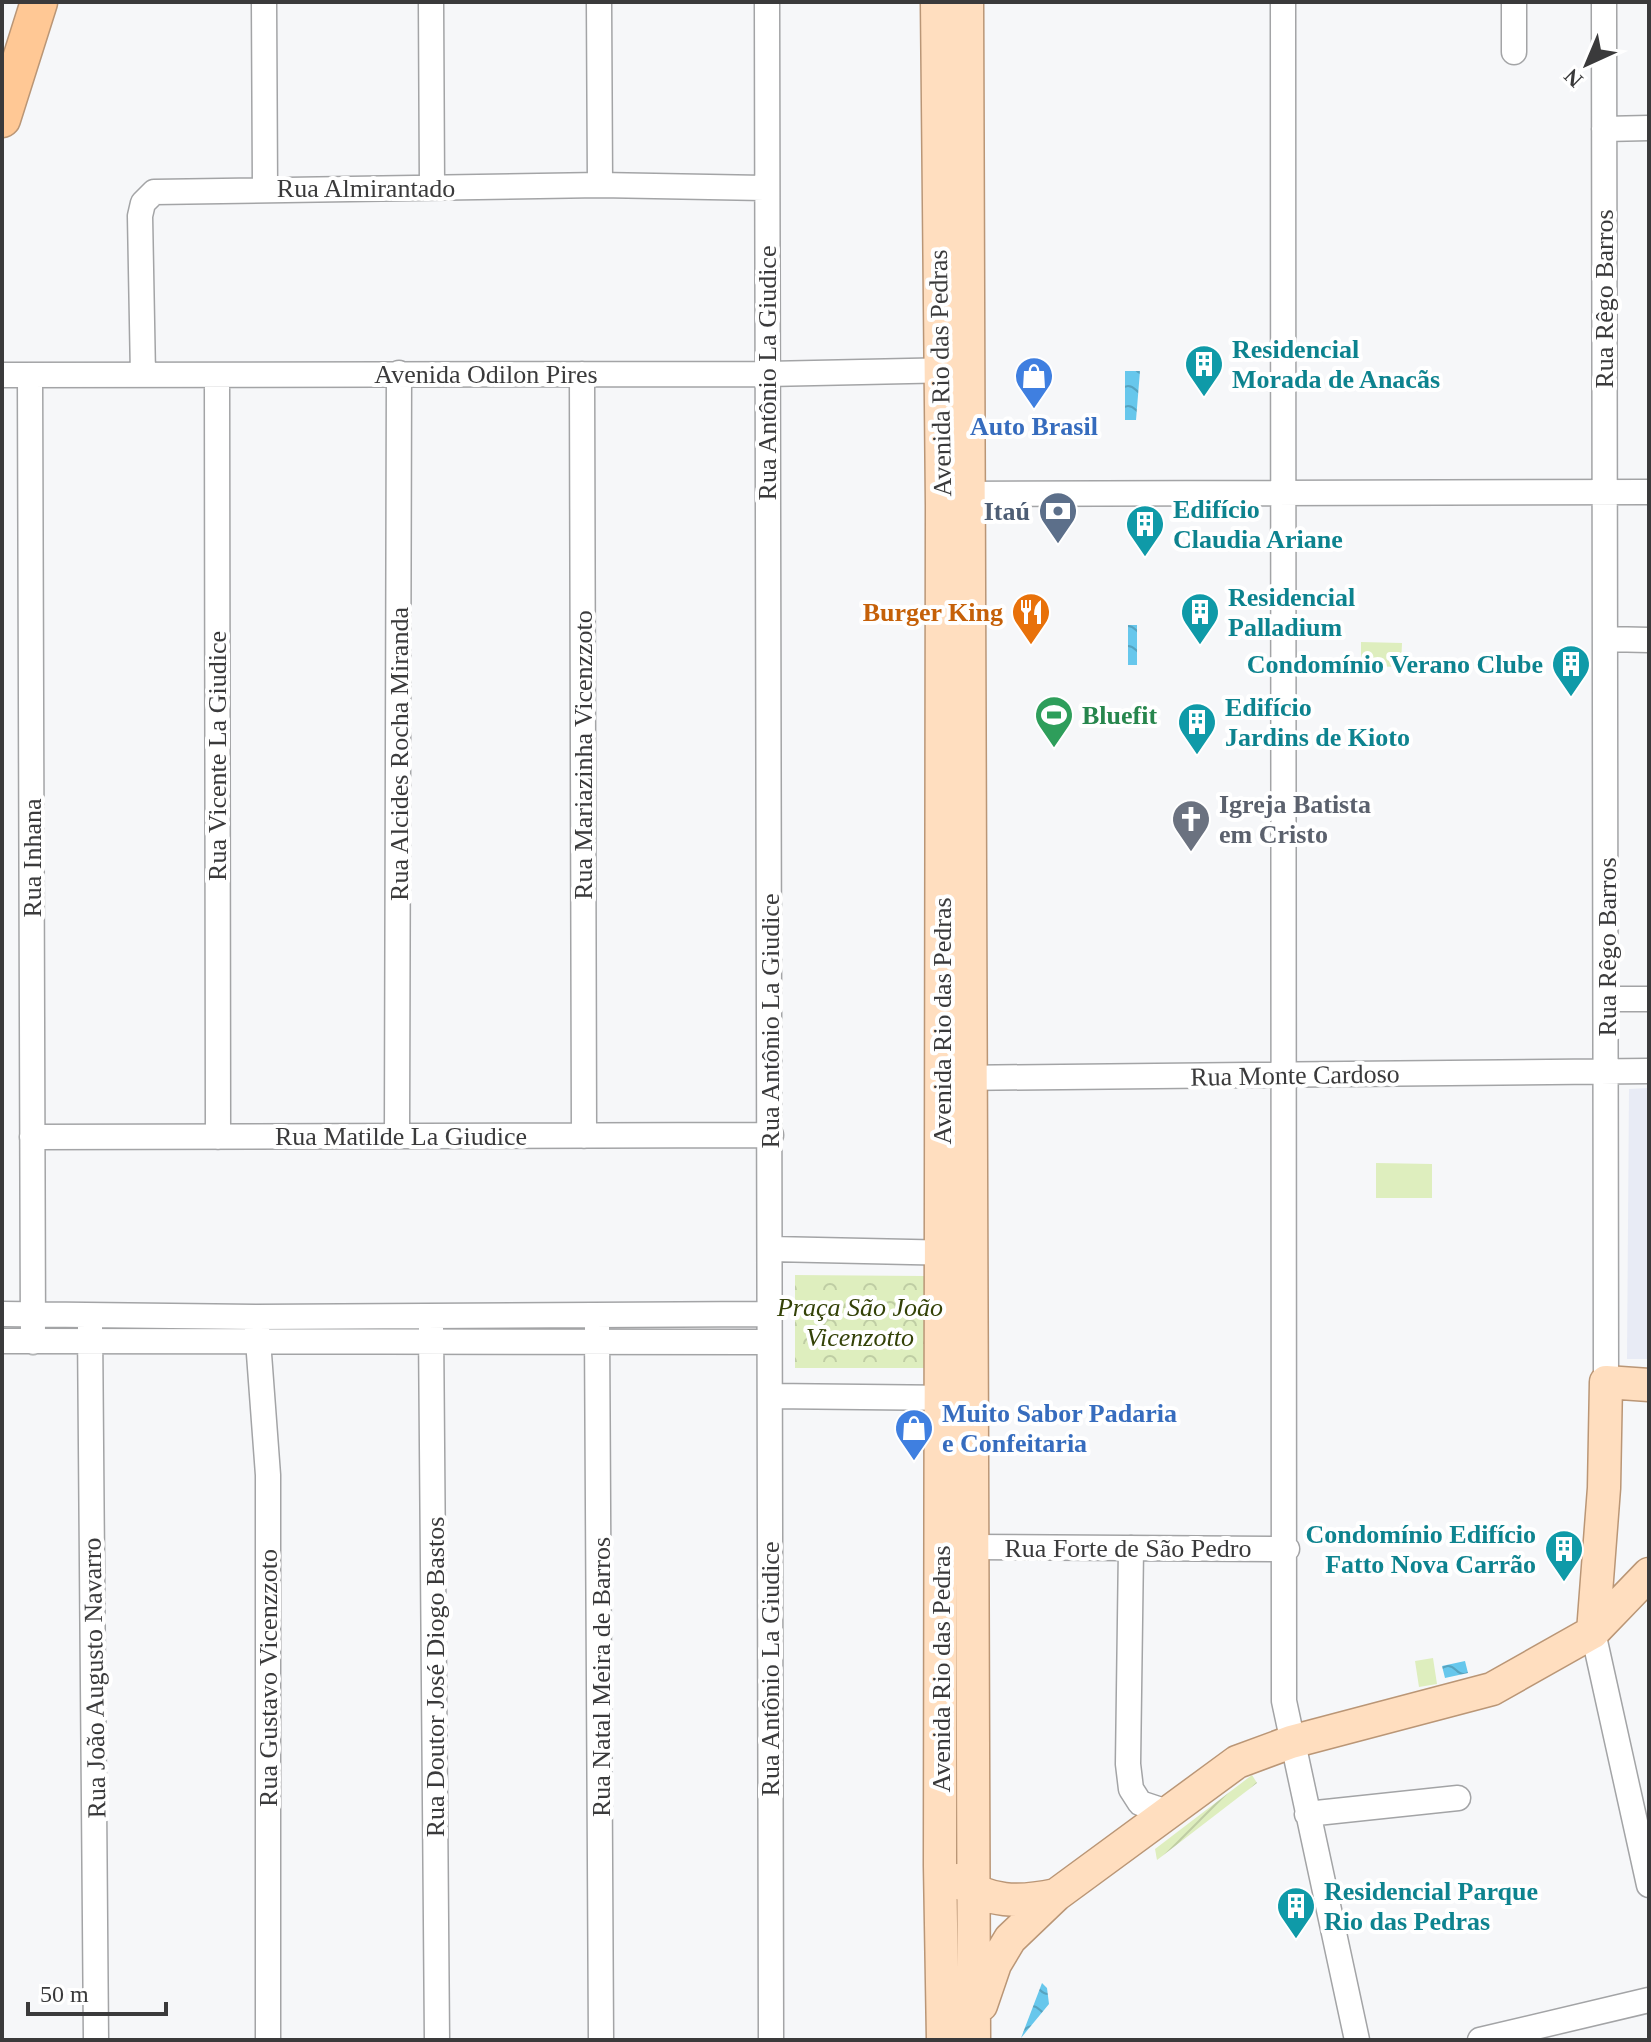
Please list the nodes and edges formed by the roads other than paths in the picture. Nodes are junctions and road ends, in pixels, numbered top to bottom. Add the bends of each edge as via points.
1 (15, 2) edge
2 (39, 2) edge
3 (264, 2) edge
4 (431, 2) edge
5 (599, 2) edge
6 (767, 2) edge
7 (937, 2) edge
8 (967, 2) edge
9 (1283, 2) edge
10 (1514, 2) edge
11 (1604, 2) edge
12 (2, 40) edge
13 (1514, 52) dead end
14 (2, 119) edge
15 (1649, 128) edge
16 (1604, 129) junction
17 (600, 185) junction
18 (432, 187) junction
19 (766, 188) junction
20 (265, 189) junction
21 (955, 370) junction
22 (399, 373) junction
23 (582, 374) junction
24 (767, 374) junction
25 (2, 375) edge
26 (30, 375) junction
27 (143, 375) junction
28 (217, 375) junction
29 (1649, 492) edge
30 (1282, 493) junction
31 (1603, 493) junction
32 (954, 494) junction
33 (1605, 639) junction
34 (1649, 640) edge
35 (1606, 999) junction
36 (1649, 999) edge
37 (1649, 1071) edge
38 (1606, 1072) junction
39 (1285, 1075) junction
40 (955, 1078) junction
41 (397, 1134) junction
42 (771, 1135) junction
43 (584, 1136) junction
44 (32, 1137) junction
45 (218, 1137) junction
46 (771, 1249) junction
47 (956, 1252) junction
48 (2, 1314) edge
49 (33, 1314) junction
50 (430, 1314) junction
51 (597, 1314) junction
52 (770, 1314) junction
53 (90, 1328) junction
54 (257, 1329) junction
55 (598, 1340) junction
56 (2, 1341) edge
57 (432, 1341) junction
58 (33, 1342) junction
59 (769, 1342) junction
60 (1606, 1382) junction
61 (1649, 1385) edge
62 (770, 1396) junction
63 (956, 1398) junction
64 (970, 1547) junction
65 (1131, 1548) junction
66 (1287, 1549) junction
67 (1649, 1574) edge
68 (1593, 1632) junction
69 (1291, 1742) junction
70 (1458, 1798) dead end
71 (1170, 1813) junction
72 (1307, 1814) junction
73 (940, 1866) junction
74 (1649, 1885) edge
75 (972, 1890) junction
76 (1056, 1895) junction
77 (1649, 2000) edge
78 (974, 2034) edge
79 (96, 2040) edge
80 (268, 2040) edge
81 (437, 2040) edge
82 (601, 2040) edge
83 (771, 2040) edge
84 (943, 2040) edge
85 (1357, 2040) edge
86 (1480, 2040) edge

1 - 12 highway
2 - 14 highway
3 - 20 street
4 - 18 street
5 - 17 street
6 - 19 street, Rua Antônio La Giudice
7 - 21 main road, Avenida Rio das Pedras
8 - 21 main road, Avenida Rio das Pedras
9 - 30 street
10 - 13 street
11 - 16 street, Rua Rêgo Barros
15 - 16 street
16 - 31 street, Rua Rêgo Barros
17 - 18 street, Rua Almirantado
17 - 19 street, Rua Almirantado
18 - 20 street, Rua Almirantado
19 - 24 street, Rua Antônio La Giudice
20 - 27 street, Rua Almirantado via 167,190 154,192 143,203
21 - 24 street, Avenida Odilon Pires
21 - 32 main road, Avenida Rio das Pedras
22 - 23 street, Avenida Odilon Pires
22 - 28 street, Avenida Odilon Pires
22 - 41 street, Rua Alcides Rocha Miranda
23 - 24 street, Avenida Odilon Pires
23 - 43 street, Rua Mariazinha Vicenzzoto
24 - 42 street, Rua Antônio La Giudice
25 - 26 street, Avenida Odilon Pires
26 - 27 street, Avenida Odilon Pires
26 - 44 street, Rua Inhana
27 - 28 street, Avenida Odilon Pires
28 - 45 street, Rua Vicente La Giudice
29 - 31 street
30 - 31 street
30 - 32 street
30 - 39 street
31 - 33 street, Rua Rêgo Barros
32 - 40 main road, Avenida Rio das Pedras
33 - 34 street
33 - 35 street, Rua Rêgo Barros
35 - 36 street
35 - 38 street, Rua Rêgo Barros
37 - 38 street, Rua Monte Cardoso
38 - 39 street, Rua Monte Cardoso
38 - 60 street, Rua Rêgo Barros
39 - 40 street, Rua Monte Cardoso
39 - 66 street
40 - 47 main road, Avenida Rio das Pedras
41 - 43 street, Rua Matilde La Giudice
41 - 45 street, Rua Matilde La Giudice
42 - 43 street, Rua Matilde La Giudice
42 - 46 street, Rua Antônio La Giudice
44 - 45 street, Rua Matilde La Giudice
44 - 49 street, Rua Inhana
46 - 47 street
46 - 52 street, Rua Antônio La Giudice
47 - 63 main road, Avenida Rio das Pedras
48 - 49 street
49 - 53 street
49 - 58 street, Rua Inhana
50 - 51 street
50 - 54 street
50 - 57 street, Rua Doutor José Diogo Bastos
51 - 52 street
51 - 55 street, Rua Natal Meira de Barros
52 - 59 street, Rua Antônio La Giudice
53 - 54 street
53 - 58 street
53 - 79 street, Rua João Augusto Navarro
54 - 57 street
54 - 80 street, Rua Gustavo Vicenzzoto via 268,1475
55 - 57 street
55 - 59 street
55 - 82 street, Rua Natal Meira de Barros
56 - 58 street
57 - 81 street, Rua Doutor José Diogo Bastos
59 - 62 street, Rua Antônio La Giudice
60 - 61 main road
60 - 68 main road, Rua Rêgo Barros
62 - 63 street
62 - 83 street, Rua Antônio La Giudice
63 - 64 main road, Avenida Rio das Pedras
63 - 73 main road, Avenida Rio das Pedras
64 - 65 street, Rua Forte de São Pedro
64 - 75 main road, Avenida Rio das Pedras
65 - 66 street, Rua Forte de São Pedro
65 - 71 street via 1131,1789 1140,1803
66 - 69 street via 1284,1701
67 - 68 main road
68 - 69 main road via 1492,1689
68 - 74 street, Rua Rêgo Barros
69 - 71 main road via 1237,1762
69 - 72 street
70 - 72 street
71 - 76 main road
72 - 85 street
73 - 75 main road
73 - 84 main road, Avenida Rio das Pedras
75 - 76 main road via 1007,1902
75 - 78 main road, Avenida Rio das Pedras
76 - 78 main road via 1010,1939 995,1964
77 - 86 street

